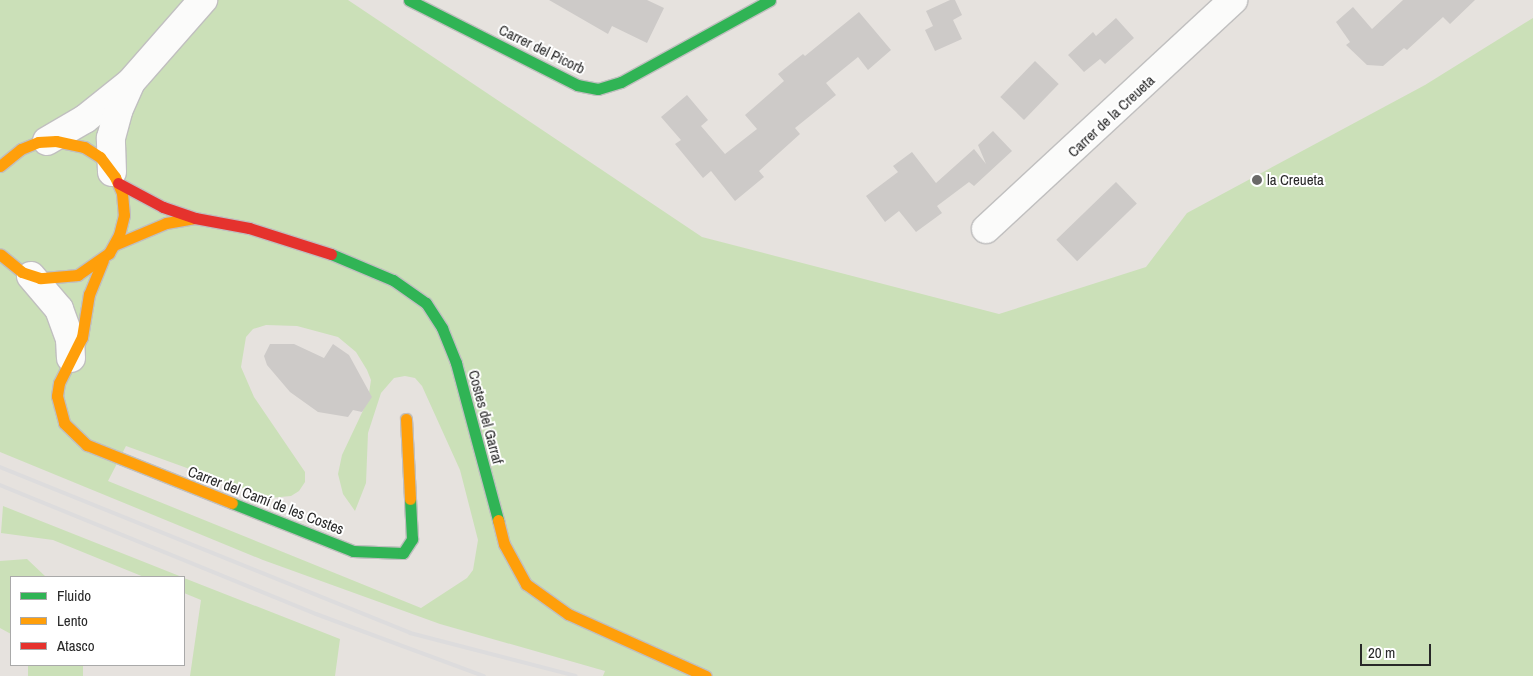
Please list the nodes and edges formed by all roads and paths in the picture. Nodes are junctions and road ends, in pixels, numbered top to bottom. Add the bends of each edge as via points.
1 (203, 0) edge
2 (409, 0) edge
3 (770, 0) edge
4 (1233, 0) edge
5 (130, 83) junction
6 (47, 141) junction
7 (21, 149) junction
8 (0, 157) edge
9 (0, 166) edge
10 (115, 177) junction
11 (195, 218) junction
12 (986, 229) dead end
13 (114, 245) junction
14 (0, 254) edge
15 (103, 260) junction
16 (31, 276) junction
17 (71, 358) junction
18 (406, 419) dead end
19 (706, 676) edge

1 - 5 street
2 - 3 main road, Carrer del Picorb via 577,85 598,88 621,82
4 - 12 street, Carrer de la Creueta
5 - 6 street via 85,119
5 - 10 street via 111,138
6 - 7 main road
6 - 10 main road, Costes del Garraf via 84,147 100,158
7 - 8 main road
7 - 9 main road
10 - 11 main road, Costes del Garraf via 163,207
10 - 13 main road via 124,214
11 - 13 main road, Costes del Garraf via 166,223
11 - 19 main road, Costes del Garraf via 249,228 348,259 393,280 426,303 442,328 456,363 504,544 526,584 568,614
13 - 15 main road
14 - 16 main road
15 - 16 main road via 69,278 50,280
15 - 17 main road via 89,294 82,336
16 - 17 street via 59,309 70,339
17 - 18 main road, Carrer del Camí de les Costes via 59,383 59,409 64,423 87,445 353,551 403,553 412,539

